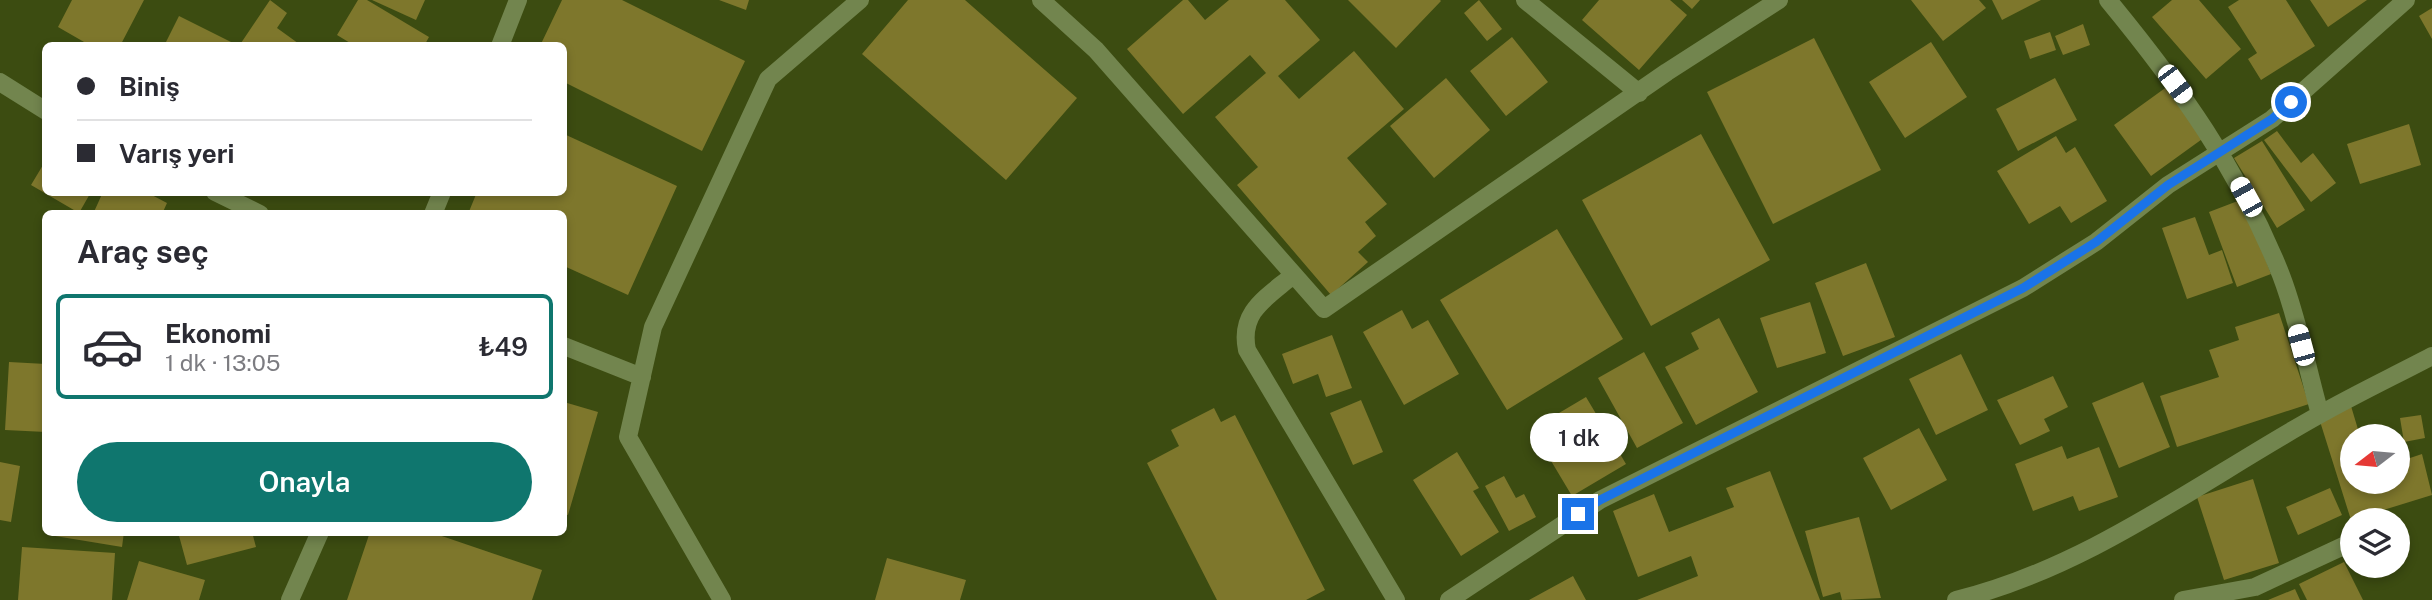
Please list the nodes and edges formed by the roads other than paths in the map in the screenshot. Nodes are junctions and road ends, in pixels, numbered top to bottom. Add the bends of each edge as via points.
1 (518, 0) edge
2 (860, 0) edge
3 (1041, 0) edge
4 (1525, 0) edge
5 (1779, 0) edge
6 (2108, 0) edge
7 (2406, 0) edge
8 (502, 42) edge
9 (0, 82) edge
10 (1639, 93) junction
11 (42, 108) edge
12 (2221, 152) junction
13 (223, 196) edge
14 (252, 210) edge
15 (1292, 276) junction
16 (567, 347) edge
17 (2432, 356) edge
18 (642, 377) junction
19 (2320, 414) junction
20 (318, 536) edge
21 (2340, 548) edge
22 (1990, 596) edge
23 (290, 600) edge
24 (722, 600) edge
25 (1396, 600) edge
26 (1449, 600) edge
27 (1956, 600) edge
28 (2183, 600) edge

1 - 8 street
2 - 18 street via 768,79 653,327
3 - 15 street via 1096,50
4 - 10 street
5 - 10 street
6 - 12 street via 2159,62
7 - 12 street via 2272,119
9 - 11 street
10 - 15 street via 1324,309
12 - 19 street via 2281,277
12 - 26 street via 2023,288 1600,500
13 - 14 street
15 - 25 street via 1252,309 1244,336 1247,350
16 - 18 street
17 - 19 street
18 - 24 street via 628,437
19 - 22 street via 2114,538
20 - 23 street
21 - 28 street via 2255,587
22 - 27 street

